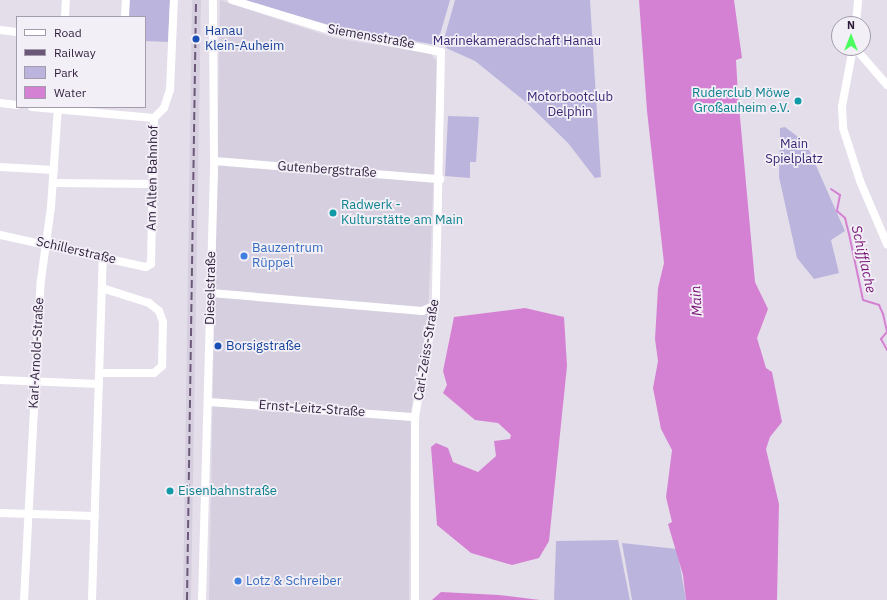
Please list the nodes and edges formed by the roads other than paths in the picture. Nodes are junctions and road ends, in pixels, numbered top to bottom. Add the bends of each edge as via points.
1 (66, 0) edge
2 (126, 0) edge
3 (174, 0) edge
4 (213, 0) edge
5 (232, 0) edge
6 (858, 0) edge
7 (65, 16) edge
8 (124, 16) edge
9 (857, 16) edge
10 (0, 30) edge
11 (16, 32) edge
12 (442, 52) joint
13 (852, 56) edge
14 (861, 56) edge
15 (887, 85) edge
16 (0, 103) edge
17 (16, 105) edge
18 (58, 108) edge
19 (154, 118) junction
20 (214, 161) junction
21 (0, 167) edge
22 (54, 170) junction
23 (440, 179) junction
24 (53, 183) junction
25 (153, 184) junction
26 (0, 235) edge
27 (46, 244) junction
28 (887, 244) edge
29 (104, 257) junction
30 (151, 264) joint
31 (102, 288) junction
32 (211, 293) junction
33 (434, 306) junction
34 (100, 373) junction
35 (0, 380) edge
36 (35, 382) junction
37 (99, 384) junction
38 (209, 402) junction
39 (416, 417) junction
40 (0, 512) edge
41 (28, 514) junction
42 (95, 516) junction
43 (24, 600) edge
44 (92, 600) edge
45 (202, 600) edge
46 (415, 600) edge

1 - 7 street
2 - 8 street
3 - 19 street, Am Alten Bahnhof via 170,90 164,108
4 - 20 street, Dieselstraße
5 - 12 street, Siemensstraße via 333,31
6 - 9 street
10 - 11 street
12 - 23 street, Carl-Zeiss-Straße
13 - 28 street via 842,106 843,128 860,181
14 - 15 street
16 - 17 street
18 - 19 street
18 - 22 street, Karl-Arnold-Straße
19 - 25 street, Am Alten Bahnhof
20 - 23 street, Gutenbergstraße
20 - 32 street, Dieselstraße
21 - 22 street
22 - 24 street, Karl-Arnold-Straße
23 - 33 street, Carl-Zeiss-Straße
24 - 25 street
24 - 27 street, Karl-Arnold-Straße
25 - 30 street, Am Alten Bahnhof
26 - 27 street, Schillerstraße
27 - 29 street, Schillerstraße
27 - 36 street, Karl-Arnold-Straße
29 - 30 street, Schillerstraße via 146,267
29 - 31 street
31 - 34 street
31 - 34 street via 149,303 159,311 163,322 162,366 154,373
32 - 33 street via 422,311
32 - 38 street, Dieselstraße
33 - 39 street, Carl-Zeiss-Straße
34 - 37 street
35 - 36 street
36 - 37 street
36 - 41 street, Karl-Arnold-Straße
37 - 42 street
38 - 39 street, Ernst-Leitz-Straße
38 - 45 street, Dieselstraße
39 - 46 street, Carl-Zeiss-Straße
40 - 41 street
41 - 42 street
41 - 43 street, Karl-Arnold-Straße
42 - 44 street

